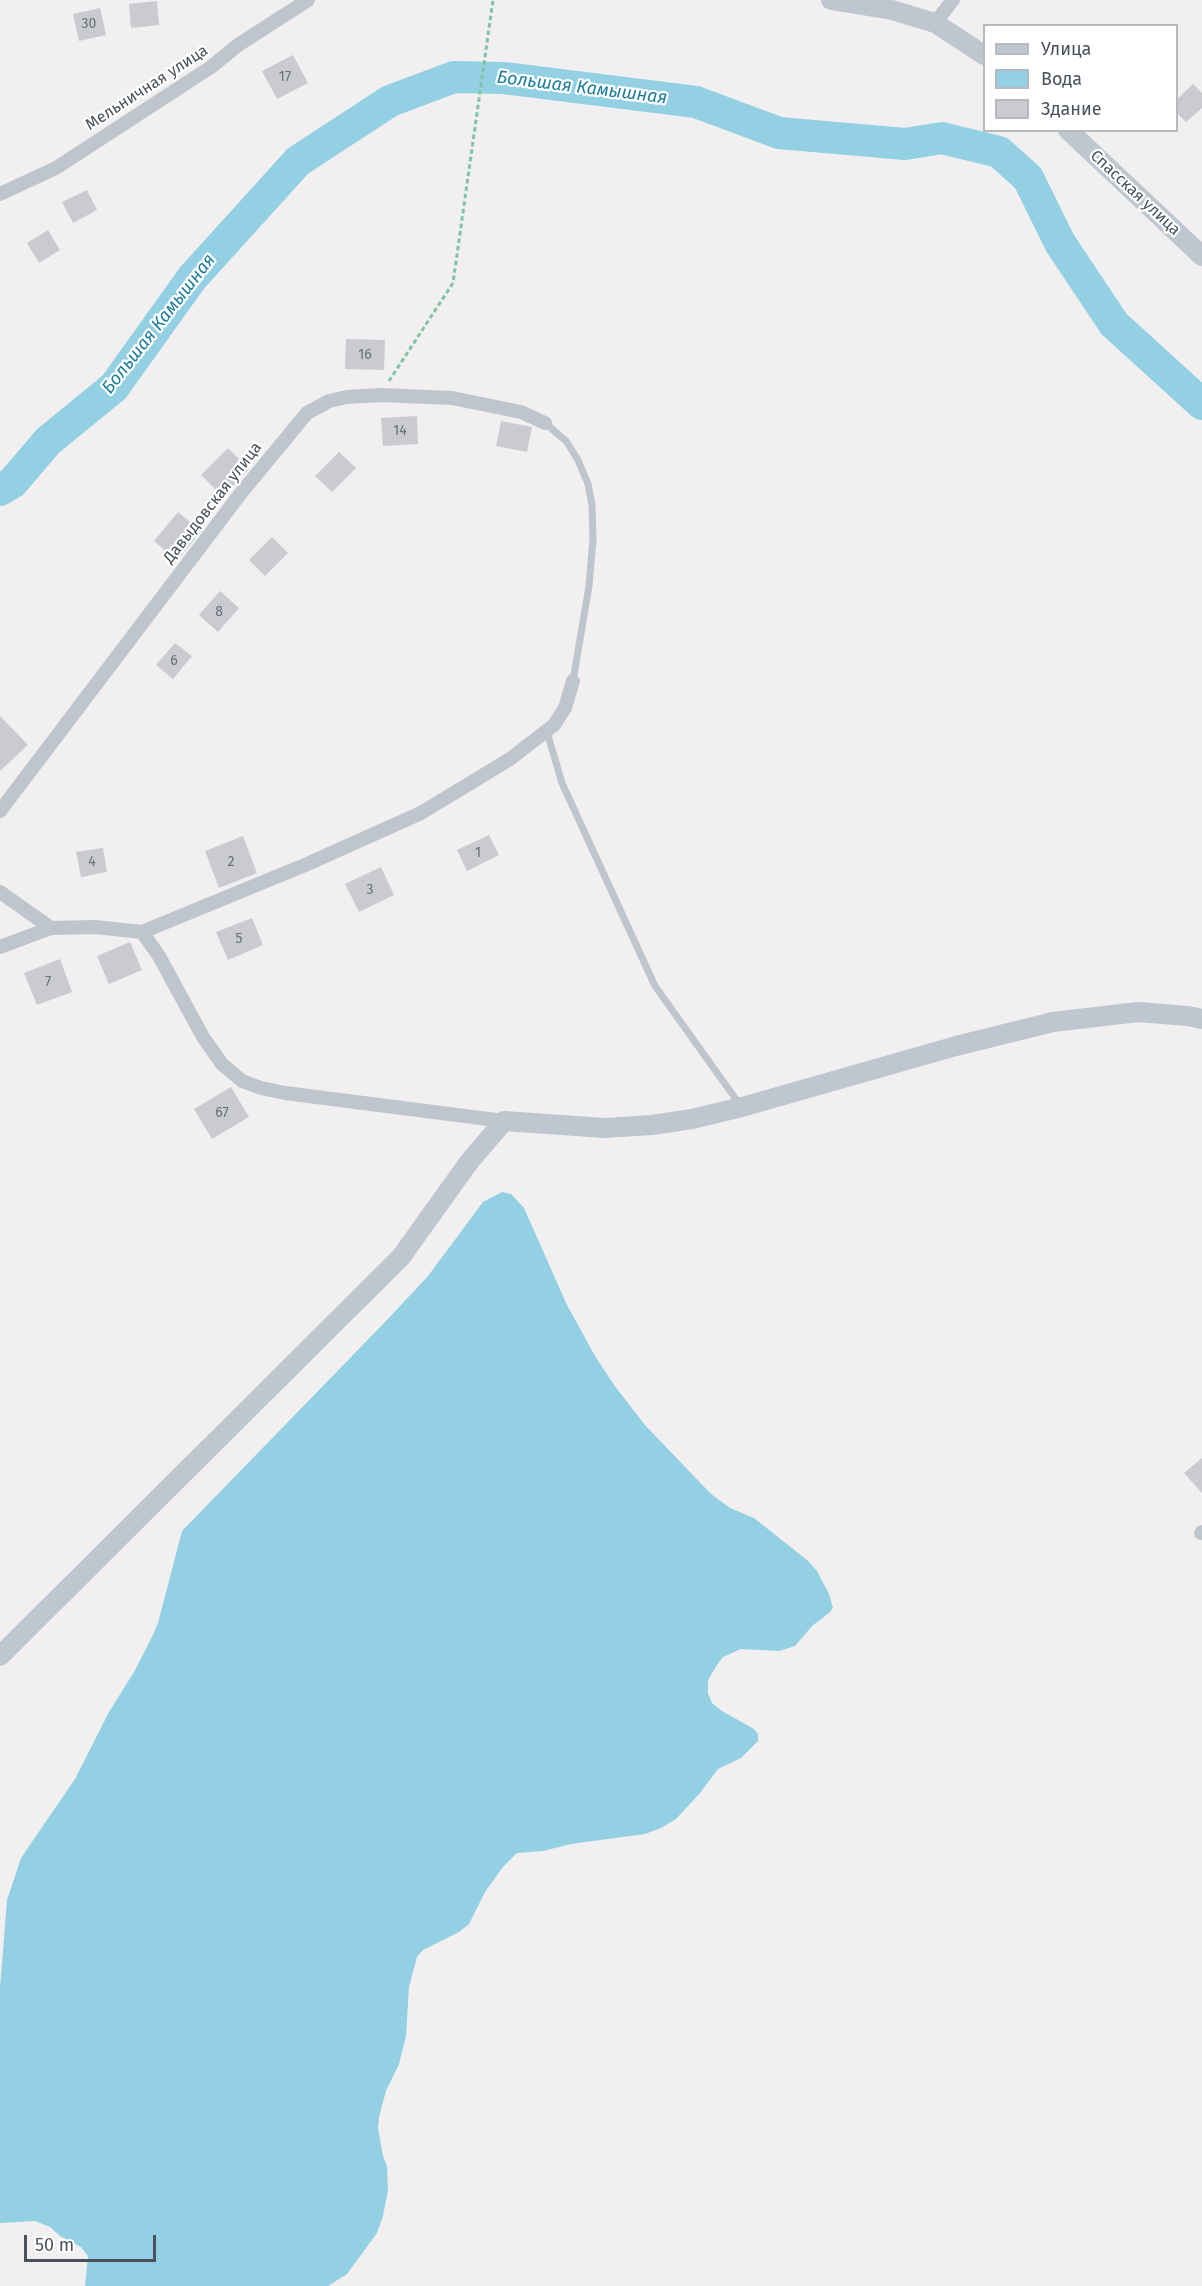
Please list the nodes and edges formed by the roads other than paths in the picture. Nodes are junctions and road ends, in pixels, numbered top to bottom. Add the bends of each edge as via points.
1 (308, 0) edge
2 (831, 0) edge
3 (953, 0) edge
4 (935, 23) junction
5 (983, 54) edge
6 (1070, 132) edge
7 (0, 194) edge
8 (1202, 256) edge
9 (545, 423) joint
10 (573, 681) joint
11 (547, 732) junction
12 (0, 811) edge
13 (0, 892) edge
14 (51, 928) junction
15 (142, 932) junction
16 (0, 947) edge
17 (1202, 1019) edge
18 (742, 1107) junction
19 (504, 1121) junction
20 (0, 1656) edge

1 - 7 street, Мельничная улица via 56,168
2 - 4 street via 892,10
3 - 4 street
4 - 5 street
6 - 8 street, Спасская улица
9 - 10 lane via 566,441 578,460 592,505 589,586
9 - 12 street, Давыдовская улица via 521,412 452,398 347,397 307,413 135,630
10 - 11 street via 565,708
11 - 15 street via 475,782 421,813 305,866
11 - 18 lane via 562,783 655,986
13 - 14 street
14 - 15 street
14 - 16 street
15 - 19 street via 203,1037 222,1064 242,1081 285,1094
17 - 18 street via 1138,1012 1053,1022
18 - 19 street via 682,1120 606,1128
19 - 20 street via 469,1162 401,1257

